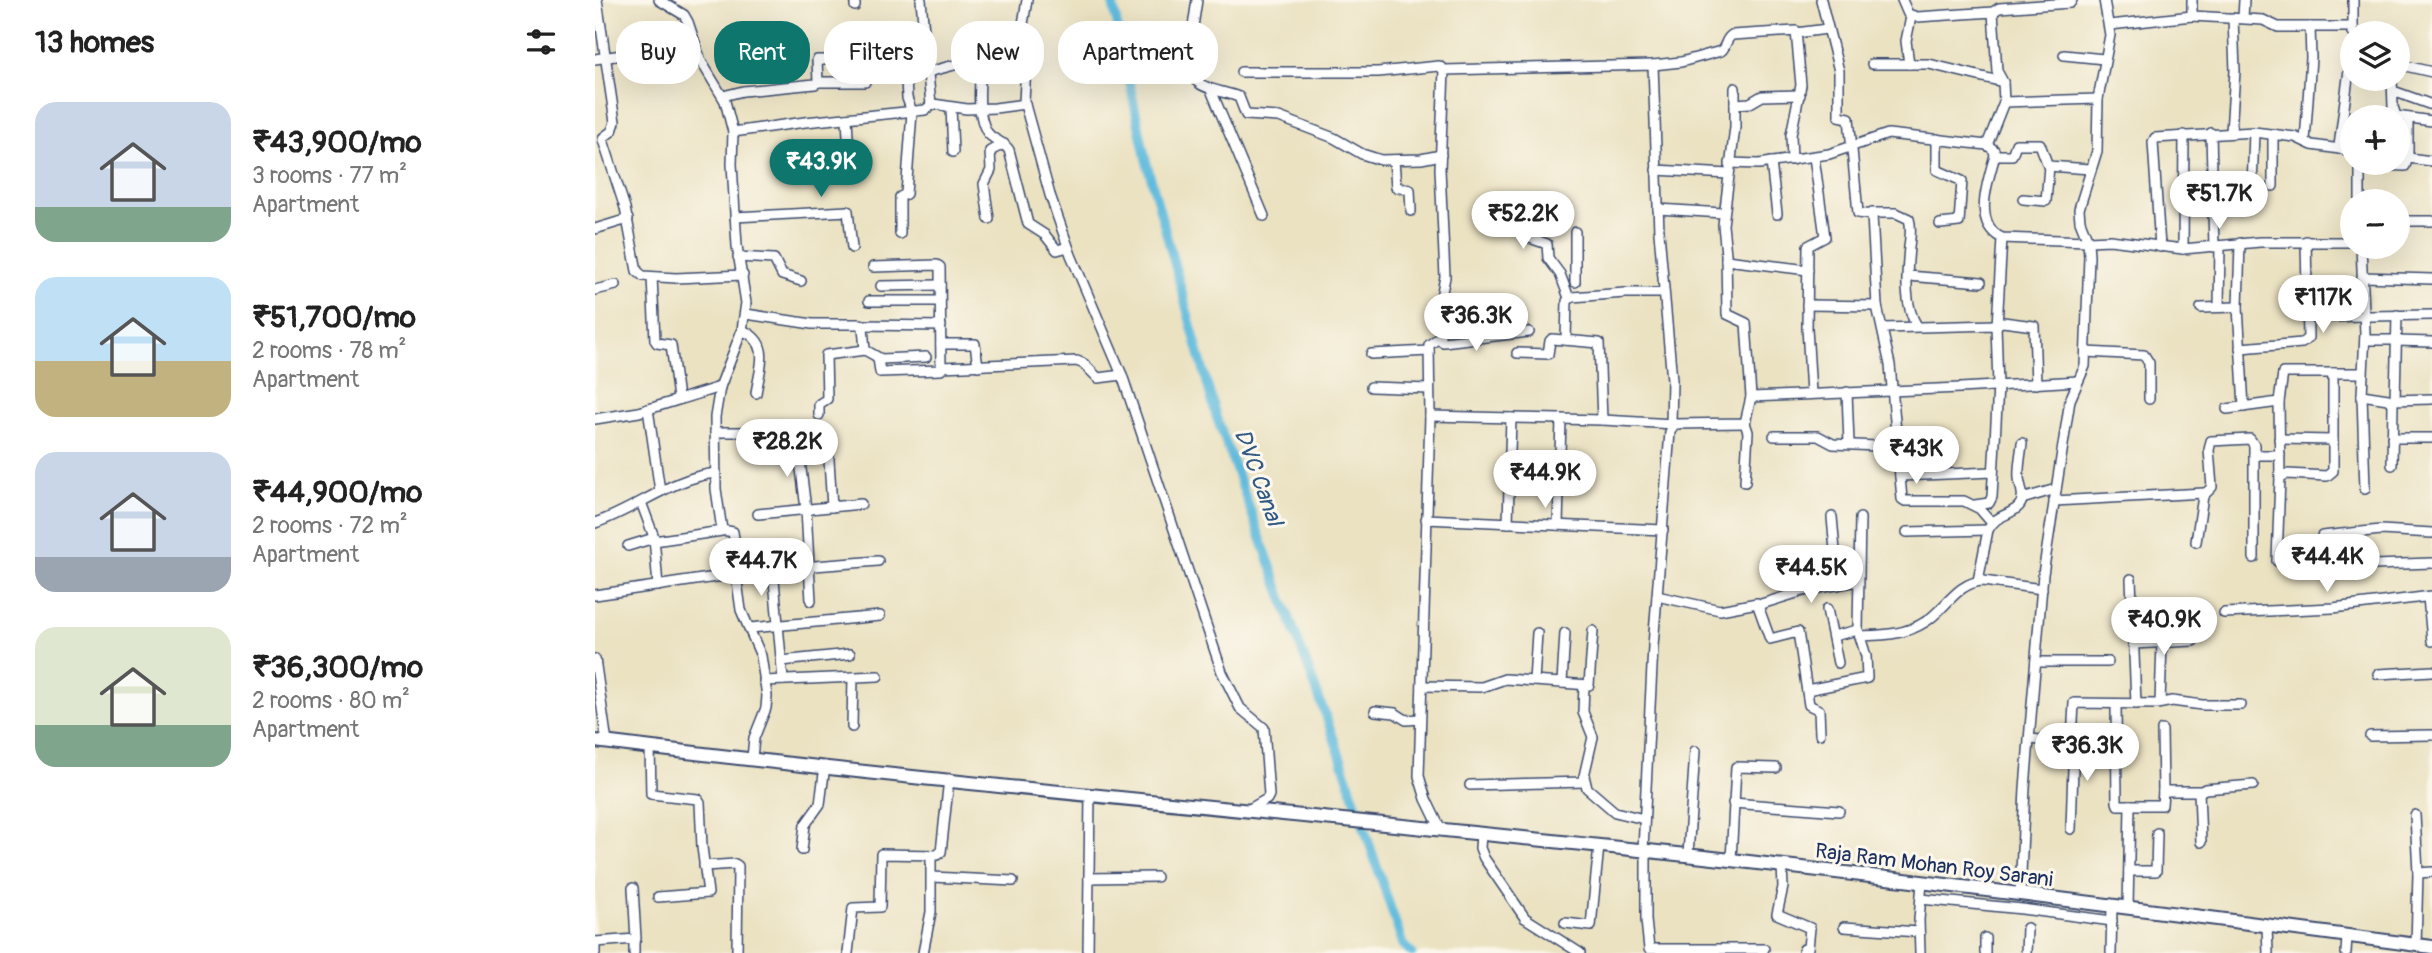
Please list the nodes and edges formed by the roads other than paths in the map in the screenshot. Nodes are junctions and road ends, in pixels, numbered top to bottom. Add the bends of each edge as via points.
1 (597, 0) edge
2 (659, 0) edge
3 (921, 0) edge
4 (1027, 0) edge
5 (1197, 0) edge
6 (1821, 0) edge
7 (1902, 0) edge
8 (2072, 0) edge
9 (2104, 0) edge
10 (2192, 0) edge
11 (2244, 0) edge
12 (2353, 0) edge
13 (1995, 7) edge
14 (2192, 16) junction
15 (1911, 17) junction
16 (2233, 18) junction
17 (2243, 18) junction
18 (686, 21) edge
19 (923, 21) edge
20 (1024, 21) edge
21 (2353, 21) edge
22 (2110, 25) junction
23 (2310, 27) junction
24 (1827, 29) junction
25 (2340, 29) edge
26 (1796, 33) junction
27 (2064, 55) dead end
28 (599, 58) edge
29 (700, 58) edge
30 (2104, 59) junction
31 (824, 60) edge
32 (1872, 64) dead end
33 (1909, 64) junction
34 (1653, 65) junction
35 (2410, 67) edge
36 (1444, 70) junction
37 (1241, 72) dead end
38 (2432, 72) edge
39 (818, 82) junction
40 (824, 82) edge
41 (2003, 82) junction
42 (906, 84) edge
43 (929, 84) edge
44 (981, 84) edge
45 (1025, 84) edge
46 (1735, 88) dead end
47 (1211, 90) junction
48 (2393, 91) joint
49 (1800, 95) junction
50 (723, 96) junction
51 (2098, 99) junction
52 (2004, 102) junction
53 (1025, 104) junction
54 (1735, 104) junction
55 (931, 105) junction
56 (2394, 105) edge
57 (2432, 105) edge
58 (951, 108) junction
59 (981, 109) junction
60 (912, 112) junction
61 (847, 118) junction
62 (2410, 118) edge
63 (2432, 121) edge
64 (733, 132) junction
65 (2231, 132) junction
66 (2254, 132) junction
67 (2211, 133) junction
68 (2273, 134) junction
69 (2184, 135) junction
70 (599, 137) edge
71 (1937, 139) junction
72 (2305, 141) junction
73 (1004, 144) junction
74 (1987, 145) junction
75 (1852, 147) junction
76 (2340, 149) edge
77 (953, 152) dead end
78 (1441, 155) junction
79 (1995, 155) junction
80 (1814, 157) junction
81 (2410, 158) edge
82 (1394, 160) junction
83 (1792, 160) junction
84 (2432, 161) edge
85 (1771, 162) junction
86 (1730, 163) junction
87 (2049, 166) junction
88 (2090, 169) junction
89 (1657, 170) junction
90 (850, 174) dead end
91 (1729, 174) junction
92 (2273, 186) dead end
93 (2252, 188) dead end
94 (2023, 199) dead end
95 (1658, 209) junction
96 (1411, 212) dead end
97 (1723, 213) junction
98 (1871, 213) junction
99 (1777, 214) dead end
100 (1264, 216) dead end
101 (736, 217) junction
102 (628, 219) junction
103 (989, 219) dead end
104 (2410, 221) edge
105 (2432, 221) edge
106 (1940, 224) dead end
107 (595, 229) edge
108 (1525, 230) dead end
109 (1575, 232) dead end
110 (900, 234) dead end
111 (2002, 238) junction
112 (2088, 241) junction
113 (2306, 241) junction
114 (2340, 242) edge
115 (2240, 243) junction
116 (2217, 246) junction
117 (1068, 247) junction
118 (2160, 247) junction
119 (852, 248) dead end
120 (2183, 249) junction
121 (738, 257) junction
122 (2361, 259) edge
123 (1726, 260) junction
124 (873, 267) dead end
125 (1808, 270) junction
126 (743, 275) junction
127 (1908, 276) junction
128 (652, 277) junction
129 (2362, 277) junction
130 (2432, 279) edge
131 (800, 281) dead end
132 (1574, 282) dead end
133 (1980, 282) dead end
134 (616, 285) dead end
135 (940, 285) junction
136 (881, 286) dead end
137 (595, 290) edge
138 (1663, 293) junction
139 (1569, 298) junction
140 (869, 301) dead end
141 (940, 301) junction
142 (1807, 305) junction
143 (1877, 306) junction
144 (2219, 307) junction
145 (2238, 307) junction
146 (2201, 308) dead end
147 (746, 314) junction
148 (2364, 315) junction
149 (2397, 315) junction
150 (2432, 315) edge
151 (2308, 317) junction
152 (1996, 324) junction
153 (862, 325) junction
154 (941, 326) junction
155 (1917, 326) junction
156 (1883, 328) junction
157 (742, 330) junction
158 (1529, 332) dead end
159 (1438, 339) junction
160 (1566, 340) junction
161 (2365, 340) junction
162 (2396, 341) junction
163 (2432, 342) edge
164 (941, 344) junction
165 (2240, 348) junction
166 (865, 350) junction
167 (1429, 351) junction
168 (2086, 352) junction
169 (1517, 353) dead end
170 (1371, 354) dead end
171 (926, 357) dead end
172 (879, 358) junction
173 (978, 366) junction
174 (941, 367) junction
175 (2333, 373) junction
176 (2362, 373) junction
177 (1122, 376) junction
178 (2078, 381) junction
179 (2036, 384) junction
180 (1997, 386) junction
181 (720, 387) junction
182 (1371, 387) dead end
183 (1429, 389) junction
184 (1892, 390) junction
185 (1847, 392) junction
186 (756, 393) dead end
187 (1811, 393) junction
188 (2362, 395) junction
189 (1751, 397) junction
190 (678, 398) junction
191 (2149, 399) dead end
192 (2432, 399) edge
193 (2393, 400) junction
194 (2279, 402) junction
195 (2244, 407) junction
196 (648, 409) junction
197 (2227, 409) dead end
198 (819, 415) dead end
199 (1430, 416) junction
200 (1511, 418) junction
201 (595, 419) edge
202 (1561, 419) junction
203 (1601, 420) junction
204 (1745, 423) junction
205 (1673, 424) junction
206 (715, 432) junction
207 (788, 432) dead end
208 (1775, 436) dead end
209 (2392, 438) junction
210 (2432, 438) edge
211 (2279, 439) junction
212 (2333, 440) junction
213 (2022, 443) dead end
214 (1849, 444) junction
215 (798, 445) dead end
216 (828, 445) dead end
217 (1898, 447) junction
218 (2254, 455) junction
219 (2280, 455) junction
220 (2392, 465) dead end
221 (1993, 472) junction
222 (716, 473) junction
223 (1900, 476) junction
224 (2280, 477) junction
225 (1745, 482) dead end
226 (2056, 489) junction
227 (2365, 489) dead end
228 (660, 491) junction
229 (2204, 493) junction
230 (2022, 499) junction
231 (2055, 501) junction
232 (641, 502) junction
233 (861, 504) dead end
234 (1975, 505) junction
235 (832, 507) junction
236 (806, 509) junction
237 (758, 514) dead end
238 (1832, 517) dead end
239 (1860, 518) dead end
240 (1426, 519) junction
241 (595, 523) edge
242 (1508, 523) junction
243 (1557, 525) junction
244 (1990, 526) junction
245 (1663, 530) junction
246 (722, 531) junction
247 (1907, 532) dead end
248 (2432, 533) edge
249 (2322, 536) dead end
250 (654, 540) junction
251 (2196, 542) dead end
252 (628, 546) dead end
253 (2254, 558) dead end
254 (878, 561) dead end
255 (2277, 561) dead end
256 (2432, 563) edge
257 (809, 566) junction
258 (2315, 567) dead end
259 (773, 569) junction
260 (738, 573) junction
261 (2131, 579) dead end
262 (1858, 581) junction
263 (1978, 581) junction
264 (1839, 584) junction
265 (658, 586) junction
266 (2042, 589) junction
267 (595, 595) edge
268 (1657, 596) junction
269 (2430, 596) edge
270 (811, 601) dead end
271 (1758, 605) junction
272 (1827, 610) dead end
273 (2224, 613) dead end
274 (880, 616) dead end
275 (778, 624) junction
276 (750, 628) junction
277 (1593, 631) dead end
278 (1537, 633) dead end
279 (1565, 633) dead end
280 (1859, 633) junction
281 (1833, 636) junction
282 (2193, 641) dead end
283 (2432, 641) edge
284 (2162, 643) junction
285 (2133, 644) junction
286 (850, 654) dead end
287 (595, 659) edge
288 (781, 661) junction
289 (2036, 662) junction
290 (1838, 663) dead end
291 (2108, 663) dead end
292 (2432, 671) edge
293 (2378, 674) dead end
294 (878, 676) dead end
295 (853, 677) junction
296 (783, 680) junction
297 (764, 681) junction
298 (1534, 681) junction
299 (1562, 683) junction
300 (1584, 685) junction
301 (1422, 686) junction
302 (1807, 690) junction
303 (2116, 704) junction
304 (2136, 704) junction
305 (2161, 704) junction
306 (2241, 705) dead end
307 (1375, 711) dead end
308 (1420, 719) junction
309 (852, 727) dead end
310 (2162, 730) dead end
311 (1820, 734) dead end
312 (2432, 735) edge
313 (2370, 736) dead end
314 (2074, 737) junction
315 (2029, 738) junction
316 (601, 742) edge
317 (650, 747) junction
318 (1695, 751) dead end
319 (752, 758) junction
320 (825, 766) junction
321 (1776, 768) dead end
322 (949, 779) junction
323 (1585, 782) junction
324 (1470, 785) dead end
325 (2253, 785) dead end
326 (2163, 792) junction
327 (2200, 792) junction
328 (1090, 794) junction
329 (1733, 803) junction
330 (2130, 805) junction
331 (1247, 811) junction
332 (1839, 811) dead end
333 (2415, 815) dead end
334 (1644, 819) junction
335 (1436, 829) junction
336 (2071, 829) dead end
337 (2157, 833) dead end
338 (1481, 834) junction
339 (2201, 842) dead end
340 (1599, 846) junction
341 (802, 850) dead end
342 (1644, 850) junction
343 (931, 855) junction
344 (1688, 855) junction
345 (1731, 860) junction
346 (704, 866) junction
347 (1782, 866) junction
348 (2129, 871) junction
349 (2418, 873) junction
350 (2432, 873) edge
351 (932, 877) junction
352 (1156, 877) dead end
353 (1089, 878) junction
354 (1013, 881) dead end
355 (1922, 883) junction
356 (633, 888) dead end
357 (2020, 894) junction
358 (658, 897) dead end
359 (1921, 899) junction
360 (2112, 906) junction
361 (2128, 908) junction
362 (2112, 921) junction
363 (1565, 923) dead end
364 (2267, 926) junction
365 (1845, 927) dead end
366 (2027, 928) dead end
367 (1919, 932) junction
368 (2347, 936) junction
369 (1986, 938) dead end
370 (634, 940) junction
371 (595, 942) edge
372 (2416, 945) junction
373 (2432, 947) edge
374 (1764, 949) dead end
375 (1649, 951) edge
376 (1685, 951) edge
377 (596, 953) edge
378 (634, 953) edge
379 (737, 953) edge
380 (848, 953) edge
381 (923, 953) edge
382 (1089, 953) edge
383 (1580, 953) edge
384 (1803, 953) edge
385 (1920, 953) edge
386 (1985, 953) edge
387 (2025, 953) edge
388 (2111, 953) edge
389 (2268, 953) edge
390 (2346, 953) edge
391 (2431, 953) edge

1 - 28 street
2 - 18 street
3 - 19 street
4 - 20 street
5 - 47 street via 1187,66 1196,81
6 - 24 street
7 - 15 street
8 - 13 street
9 - 22 street
10 - 14 street
11 - 17 street
12 - 21 street
13 - 15 street
13 - 41 street via 1997,71
14 - 16 street
14 - 22 street
15 - 33 street via 1906,41
16 - 17 street
16 - 65 street
17 - 23 street via 2263,19 2278,27
22 - 30 street
23 - 25 street
23 - 72 street
24 - 26 street
24 - 75 street via 1839,71 1839,116 1849,118
26 - 34 street via 1732,35 1721,51
26 - 49 street
27 - 30 street
28 - 70 street via 615,122 612,131
29 - 50 street
30 - 51 street
31 - 39 street via 817,60
32 - 33 street
33 - 41 street
34 - 36 street
34 - 89 street
35 - 38 street
36 - 37 street via 1439,66 1378,72
36 - 78 street
39 - 40 street
39 - 50 street
41 - 52 street
42 - 60 street
43 - 55 street
44 - 59 street
45 - 53 street
46 - 54 street
47 - 82 street via 1239,97 1246,115 1279,117 1362,154
47 - 100 street
48 - 56 street
48 - 57 street
49 - 54 street via 1762,96
49 - 83 street via 1791,135
50 - 64 street
51 - 52 street
51 - 88 street via 2097,151
52 - 74 street
53 - 59 street
53 - 117 street
54 - 86 street
55 - 58 street
55 - 60 street
58 - 59 street
58 - 77 street
59 - 73 street via 988,134
60 - 61 street
60 - 110 street via 906,195 900,197
61 - 64 street
61 - 90 street
62 - 63 street
64 - 101 street
65 - 66 street
65 - 67 street
66 - 68 street
66 - 93 street
67 - 69 street
67 - 116 street
68 - 72 street
68 - 92 street
69 - 118 street via 2160,136 2153,142
69 - 120 street
70 - 102 street
71 - 74 street
71 - 75 street via 1888,134
71 - 106 street via 1937,170 1962,181 1959,222
72 - 76 street
73 - 103 street via 991,150 992,170 984,182
73 - 117 street via 1028,224 1055,249
74 - 79 street
75 - 80 street
75 - 98 street via 1858,213
78 - 82 street
78 - 159 street via 1445,277
79 - 87 street via 2012,155 2016,144 2040,144
79 - 111 street via 1984,211 1992,230
80 - 83 street
80 - 125 street via 1825,237 1808,246
81 - 84 street
82 - 96 street via 1396,187 1410,190
83 - 85 street
85 - 86 street
85 - 99 street
86 - 91 street
87 - 88 street
87 - 94 street via 2046,201
88 - 112 street via 2079,209
89 - 91 street
89 - 95 street
91 - 97 street
95 - 97 street
95 - 138 street
97 - 123 street
98 - 127 street via 1896,213 1909,219
98 - 143 street
101 - 119 street via 848,211
101 - 121 street
102 - 107 street
102 - 128 street via 638,271
104 - 105 street
108 - 139 street via 1527,237 1547,244 1548,258 1557,267
109 - 132 street
111 - 112 street
111 - 152 street
112 - 118 street
112 - 168 street
113 - 114 street
113 - 115 street
113 - 151 street
115 - 116 street
115 - 145 street
116 - 120 street
116 - 144 street
117 - 177 street
118 - 120 street
121 - 126 street
121 - 131 street via 774,259 784,276
122 - 129 street
123 - 125 street
123 - 189 street via 1727,315 1746,323
124 - 135 street via 937,265
125 - 142 street
126 - 128 street
126 - 147 street
127 - 133 street
127 - 155 street
128 - 190 street via 655,340 671,345
129 - 130 street
129 - 148 street
134 - 137 street
135 - 136 street
135 - 141 street
138 - 139 street
138 - 205 street
139 - 160 street
140 - 141 street
141 - 154 street
142 - 143 street
142 - 187 street
143 - 156 street
144 - 145 street
144 - 146 street
145 - 165 street
147 - 153 street via 812,324
147 - 157 street
148 - 149 street
148 - 151 street
148 - 161 street
149 - 150 street
149 - 162 street
151 - 165 street via 2308,338 2302,343
152 - 155 street
152 - 179 street via 2034,326
152 - 180 street
153 - 154 street
153 - 166 street
154 - 164 street
155 - 156 street
156 - 184 street
157 - 181 street
157 - 186 street via 756,338 762,349
158 - 159 street
159 - 167 street via 1429,343
160 - 169 street via 1551,340 1548,354
160 - 203 street via 1600,344
161 - 162 street
161 - 176 street
162 - 163 street
162 - 193 street
164 - 173 street via 975,344
164 - 174 street
165 - 195 street
166 - 172 street
166 - 198 street via 826,355 827,399 819,404
167 - 170 street
167 - 183 street
168 - 178 street
168 - 191 street via 2144,355 2149,363
171 - 172 street
172 - 174 street via 880,372
173 - 174 street
173 - 177 street via 1077,361 1098,378
175 - 176 street
175 - 194 street via 2283,373
175 - 212 street
176 - 188 street
177 - 331 street via 1222,673 1240,708 1264,728 1269,794
178 - 179 street
178 - 226 street via 2070,400
179 - 180 street
180 - 184 street
180 - 221 street
181 - 190 street
181 - 206 street
182 - 183 street
183 - 199 street
184 - 185 street
184 - 217 street
185 - 187 street
185 - 214 street
187 - 189 street
188 - 193 street
188 - 227 street
189 - 204 street
190 - 196 street
192 - 193 street
193 - 209 street
194 - 195 street
194 - 211 street
195 - 197 street
196 - 201 street
196 - 228 street
199 - 200 street
199 - 240 street
200 - 202 street
200 - 242 street
202 - 203 street
202 - 243 street
203 - 205 street
204 - 205 street
204 - 225 street
205 - 245 street
206 - 207 street
206 - 222 street
208 - 214 street via 1818,436 1829,443
209 - 210 street
209 - 220 street
211 - 212 street
211 - 219 street
212 - 224 street via 2330,475
213 - 230 street
214 - 217 street
215 - 236 street
216 - 235 street
217 - 223 street
218 - 219 street
218 - 229 street via 2250,439 2211,441 2212,487
218 - 253 street
219 - 224 street
221 - 223 street
221 - 234 street via 1992,501
222 - 228 street via 695,476
222 - 246 street
223 - 234 street via 1905,501
224 - 255 street
226 - 230 street
226 - 231 street
228 - 232 street
229 - 231 street
229 - 251 street
230 - 244 street via 2018,507
231 - 266 street
232 - 241 street
232 - 250 street
233 - 235 street
234 - 244 street
235 - 236 street
236 - 237 street
236 - 257 street
238 - 264 street
239 - 262 street
240 - 242 street
240 - 301 street
242 - 243 street
243 - 245 street
244 - 247 street
244 - 263 street
245 - 268 street
246 - 250 street
246 - 260 street via 733,532
248 - 249 street via 2381,530
250 - 252 street
250 - 265 street
254 - 257 street
256 - 258 street
257 - 259 street
257 - 270 street
259 - 260 street
259 - 275 street
260 - 265 street
260 - 276 street via 741,610
261 - 285 street
262 - 264 street
262 - 280 street
263 - 266 street
263 - 280 street via 1952,596 1935,616 1918,626 1891,635
264 - 271 street
265 - 267 street
266 - 289 street
268 - 271 street via 1720,610
268 - 334 street
269 - 273 street via 2333,608
269 - 283 street
271 - 302 street via 1769,639 1798,634
272 - 281 street
274 - 275 street
275 - 276 street
275 - 288 street
276 - 297 street
277 - 300 street via 1590,684
278 - 298 street
279 - 299 street
280 - 281 street
280 - 302 street via 1867,678
281 - 290 street
282 - 284 street
284 - 285 street
284 - 305 street
285 - 304 street
286 - 288 street
287 - 316 street
288 - 296 street
289 - 291 street
289 - 315 street
292 - 293 street
294 - 295 street
295 - 296 street
295 - 309 street
296 - 297 street
297 - 319 street via 767,708 754,738
298 - 299 street
298 - 301 street via 1505,679 1482,687
299 - 300 street
300 - 323 street via 1583,712 1593,737
301 - 308 street
302 - 311 street via 1809,706 1819,709
303 - 304 street
303 - 314 street via 2074,704
303 - 330 street via 2117,802
304 - 305 street
305 - 306 street
307 - 308 street
308 - 335 street via 1419,776
310 - 326 street
312 - 313 street
314 - 315 street via 2069,742
314 - 336 street
315 - 357 street
316 - 317 street, Raja Ram Mohan Roy Sarani
317 - 319 street, Raja Ram Mohan Roy Sarani
317 - 346 street via 651,794 700,802
318 - 344 street
319 - 320 street, Raja Ram Mohan Roy Sarani
320 - 322 street, Raja Ram Mohan Roy Sarani
320 - 341 street via 820,804 805,825
321 - 329 street via 1736,767
322 - 328 street, Raja Ram Mohan Roy Sarani
322 - 343 street via 941,852
323 - 324 street
323 - 334 street via 1590,792 1615,812
325 - 327 street
326 - 327 street
326 - 330 street via 2162,805
327 - 339 street
328 - 331 street, Raja Ram Mohan Roy Sarani
328 - 353 street
329 - 332 street
329 - 345 street
330 - 348 street
331 - 335 street, Raja Ram Mohan Roy Sarani
333 - 349 street
334 - 342 street
335 - 338 street, Raja Ram Mohan Roy Sarani
337 - 348 street via 2156,871
338 - 340 street, Raja Ram Mohan Roy Sarani
338 - 383 street via 1484,858 1525,918
340 - 342 street, Raja Ram Mohan Roy Sarani
340 - 363 street via 1591,926
342 - 344 street, Raja Ram Mohan Roy Sarani
342 - 375 street
343 - 351 street
343 - 380 street via 881,854 880,907 853,908
344 - 345 street, Raja Ram Mohan Roy Sarani
345 - 347 street, Raja Ram Mohan Roy Sarani
346 - 358 street via 708,894
346 - 379 street via 738,866
347 - 355 street, Raja Ram Mohan Roy Sarani
347 - 384 street via 1777,915 1810,928
348 - 361 street
349 - 350 street
349 - 372 street
351 - 354 street
351 - 381 street
352 - 353 street
353 - 382 street
355 - 357 street, Raja Ram Mohan Roy Sarani
355 - 359 street
356 - 370 street
357 - 360 street, Raja Ram Mohan Roy Sarani
359 - 362 street
359 - 367 street
360 - 361 street, Raja Ram Mohan Roy Sarani
360 - 362 street
361 - 364 street, Raja Ram Mohan Roy Sarani
362 - 388 street
364 - 368 street, Raja Ram Mohan Roy Sarani
364 - 389 street
365 - 367 street
366 - 387 street
367 - 385 street
368 - 372 street, Raja Ram Mohan Roy Sarani
368 - 390 street
369 - 386 street
370 - 371 street
370 - 378 street
371 - 377 street
372 - 373 street, Raja Ram Mohan Roy Sarani
373 - 391 street
374 - 376 street
375 - 376 street

